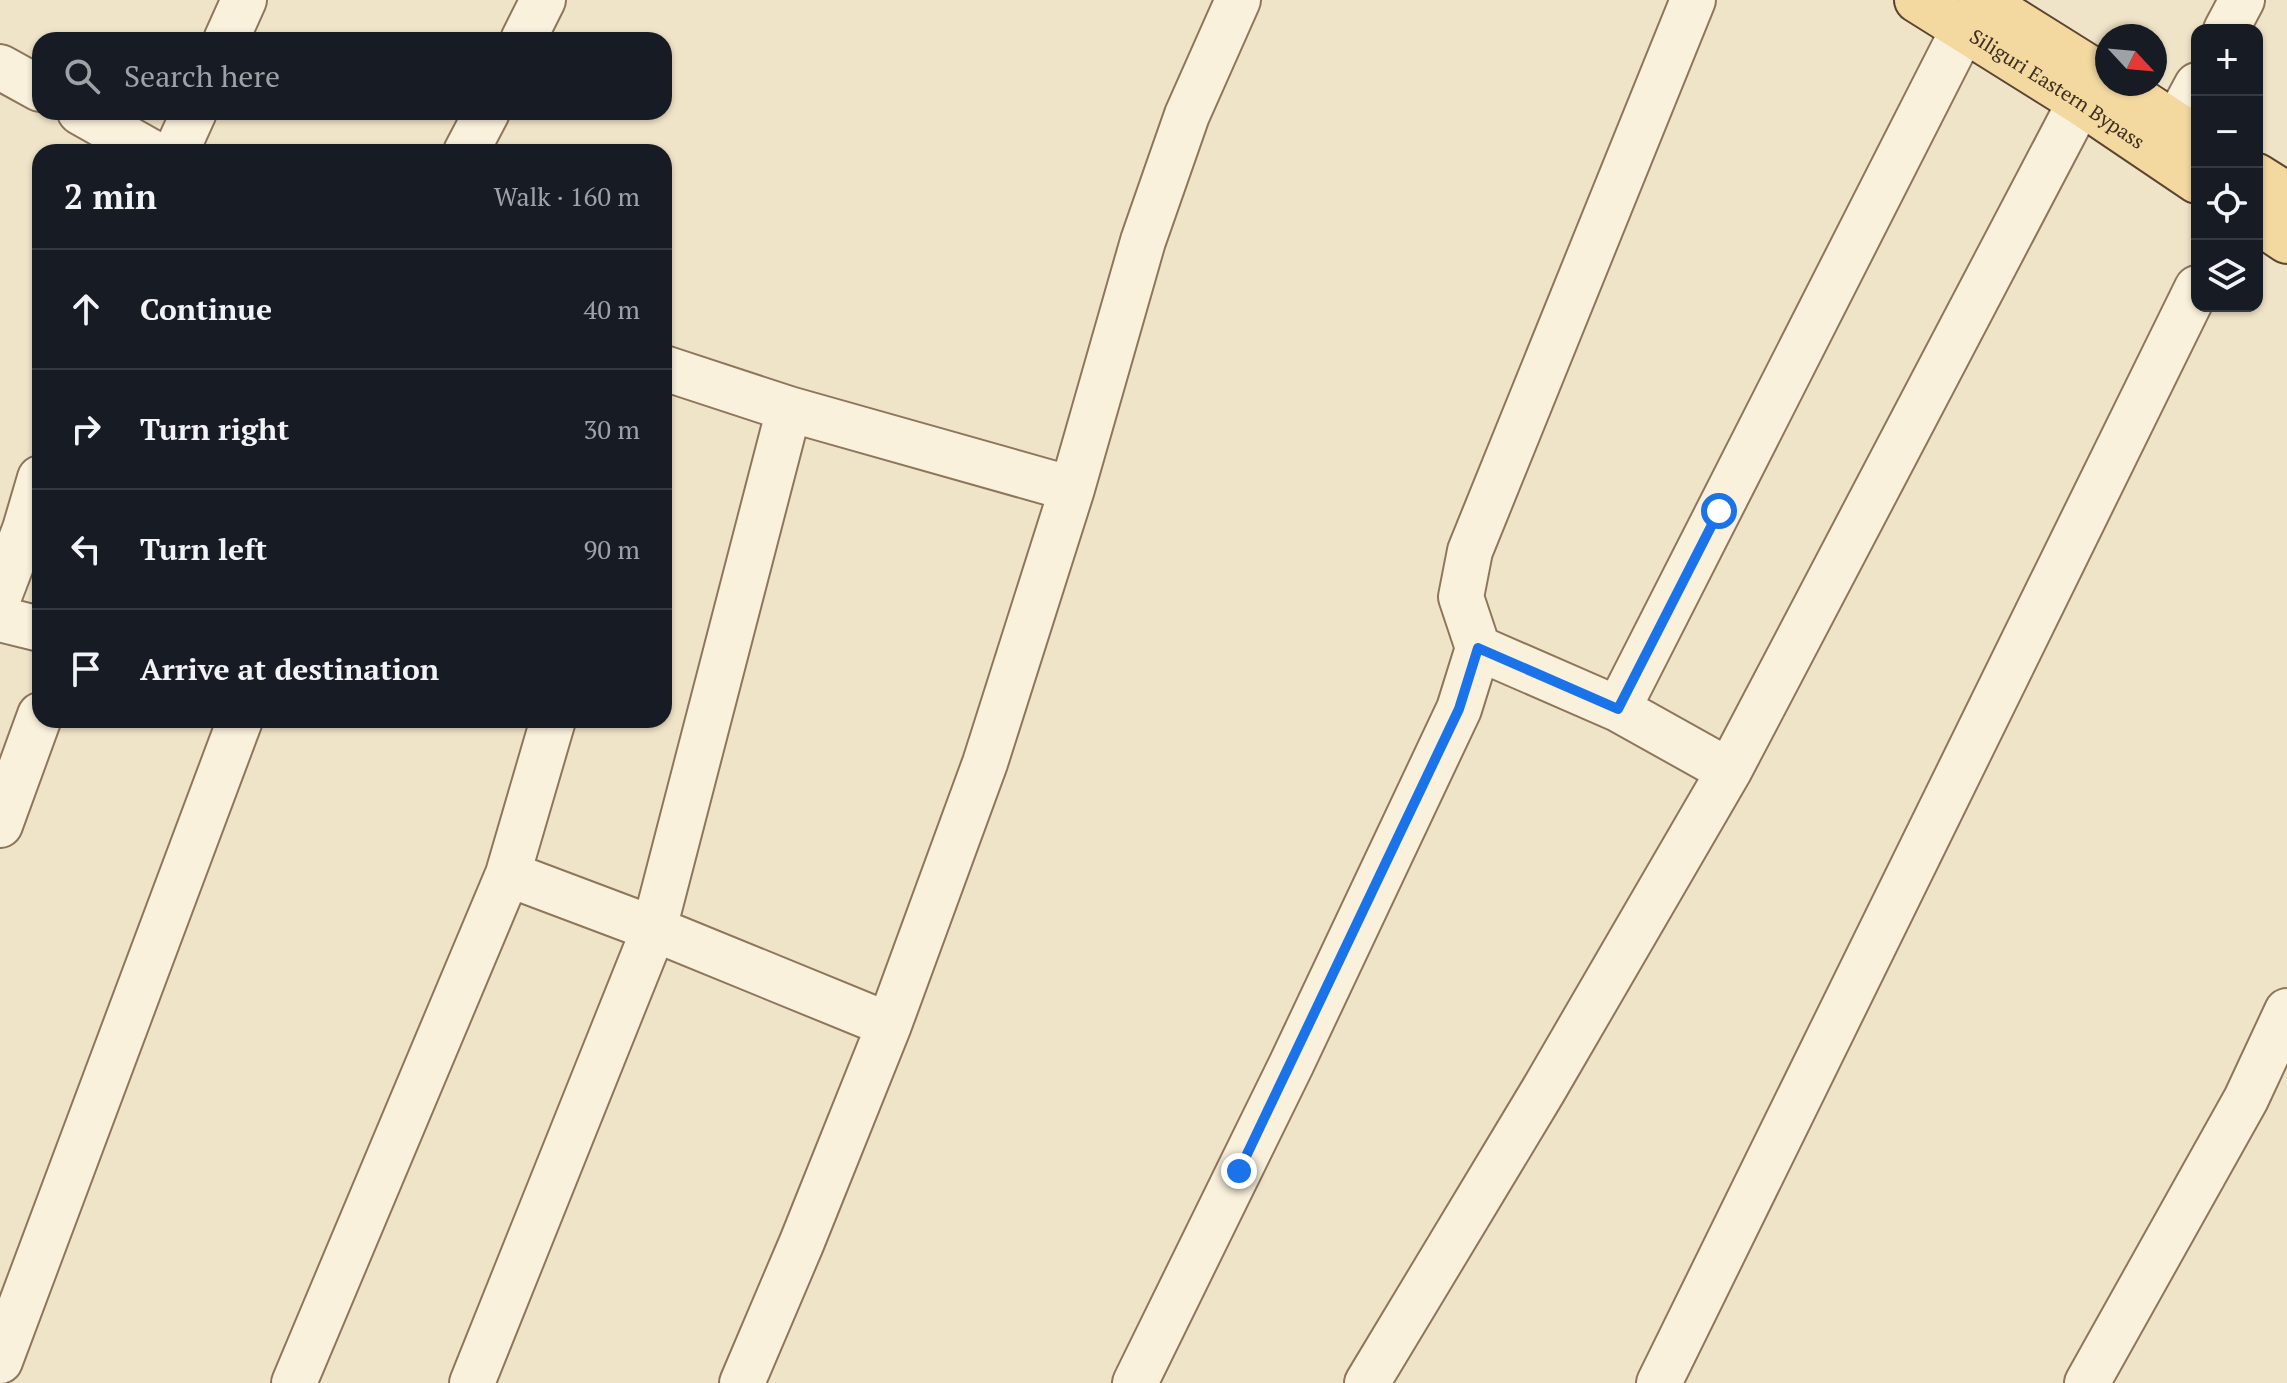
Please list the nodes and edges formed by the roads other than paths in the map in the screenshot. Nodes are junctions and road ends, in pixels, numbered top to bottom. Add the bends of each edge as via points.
1 (244, 0) edge
2 (543, 0) edge
3 (1238, 0) edge
4 (1693, 0) edge
5 (1917, 0) edge
6 (2242, 0) edge
7 (1972, 15) edge
8 (2229, 24) edge
9 (230, 32) edge
10 (527, 32) edge
11 (0, 67) edge
12 (32, 85) edge
13 (2095, 85) edge
14 (2096, 96) edge
15 (2108, 96) edge
16 (2116, 96) edge
17 (2195, 96) edge
18 (190, 120) edge
19 (483, 120) edge
20 (2187, 131) edge
21 (180, 144) edge
22 (470, 144) edge
23 (2191, 175) edge
24 (2263, 180) edge
25 (2287, 195) edge
26 (2263, 225) edge
27 (2287, 241) edge
28 (2191, 300) edge
29 (672, 371) edge
30 (789, 409) junction
31 (1072, 489) junction
32 (32, 505) edge
33 (0, 594) edge
34 (0, 619) edge
35 (32, 627) edge
36 (1478, 648) junction
37 (1618, 709) junction
38 (35, 728) edge
39 (237, 728) edge
40 (551, 728) edge
41 (1729, 771) junction
42 (0, 825) edge
43 (508, 874) junction
44 (654, 929) junction
45 (2287, 1011) edge
46 (889, 1025) junction
47 (0, 1361) edge
48 (294, 1383) edge
49 (472, 1383) edge
50 (742, 1383) edge
51 (1135, 1383) edge
52 (1367, 1383) edge
53 (1659, 1383) edge
54 (2087, 1383) edge

1 - 9 street
2 - 10 street
3 - 31 street via 1187,115 1143,241
4 - 36 street via 1470,551 1461,597
5 - 7 main road, Siliguri Eastern Bypass
6 - 8 street
7 - 13 main road, Siliguri Eastern Bypass
7 - 37 street
11 - 12 street
14 - 41 street
15 - 23 main road, Siliguri Eastern Bypass
16 - 20 main road, Siliguri Eastern Bypass
17 - 20 street
18 - 21 street
19 - 22 street
24 - 25 main road
26 - 27 main road
28 - 53 street
29 - 30 street
30 - 31 street
30 - 44 street
31 - 46 street via 985,763
32 - 33 street
34 - 35 street
36 - 37 street
36 - 51 street via 1459,709
37 - 41 street
38 - 42 street
39 - 47 street
40 - 43 street
41 - 52 street
43 - 44 street
43 - 48 street
44 - 46 street
44 - 49 street
45 - 54 street via 2246,1099
46 - 50 street

